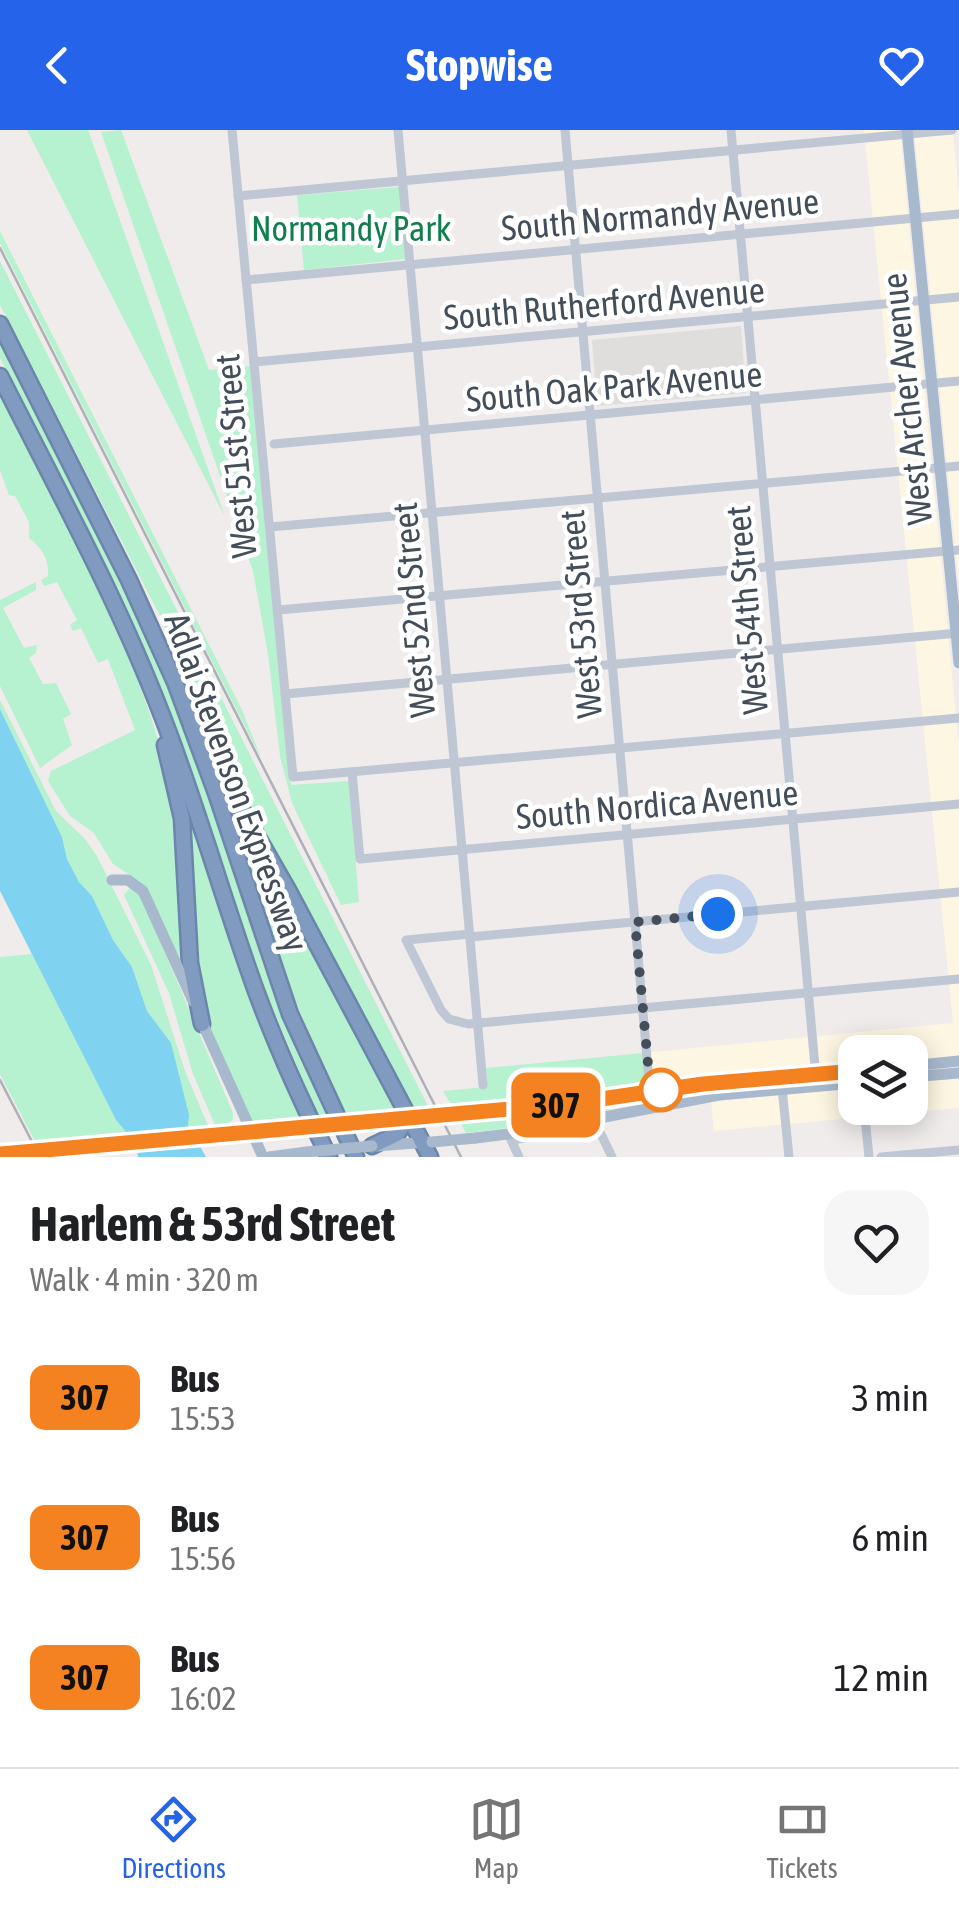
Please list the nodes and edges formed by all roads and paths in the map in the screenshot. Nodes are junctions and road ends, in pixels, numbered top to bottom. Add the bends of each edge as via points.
1 (232, 130) edge
2 (398, 130) edge
3 (565, 130) edge
4 (731, 130) edge
5 (952, 130) edge
6 (908, 132) edge
7 (733, 151) junction
8 (568, 166) junction
9 (402, 181) junction
10 (238, 196) junction
11 (959, 214) edge
12 (916, 218) junction
13 (740, 234) junction
14 (575, 250) junction
15 (410, 264) junction
16 (246, 280) junction
17 (959, 297) edge
18 (924, 301) junction
19 (748, 318) junction
20 (0, 324) edge
21 (582, 332) junction
22 (417, 348) junction
23 (254, 362) junction
24 (0, 376) edge
25 (959, 382) edge
26 (932, 384) junction
27 (756, 401) junction
28 (590, 416) junction
29 (425, 431) junction
30 (274, 444) dead end
31 (959, 466) edge
32 (940, 468) junction
33 (763, 484) junction
34 (597, 499) junction
35 (432, 514) junction
36 (270, 527) junction
37 (954, 550) edge
38 (770, 567) junction
39 (129, 580) junction
40 (605, 582) junction
41 (440, 596) junction
42 (278, 610) junction
43 (124, 626) junction
44 (958, 633) edge
45 (778, 650) junction
46 (959, 664) edge
47 (613, 665) junction
48 (447, 680) junction
49 (286, 694) junction
50 (959, 718) edge
51 (785, 733) junction
52 (620, 749) junction
53 (454, 762) junction
54 (352, 772) junction
55 (959, 804) edge
56 (793, 820) junction
57 (627, 835) junction
58 (462, 849) junction
59 (112, 880) dead end
60 (959, 892) edge
61 (801, 907) junction
62 (635, 922) junction
63 (470, 936) junction
64 (959, 979) edge
65 (808, 993) junction
66 (643, 1008) junction
67 (202, 1024) junction
68 (478, 1024) junction
69 (959, 1062) edge
70 (928, 1065) edge
71 (959, 1073) edge
72 (838, 1075) edge
73 (928, 1076) edge
74 (816, 1080) junction
75 (838, 1081) edge
76 (781, 1084) junction
77 (483, 1085) dead end
78 (650, 1092) junction
79 (242, 1112) junction
80 (413, 1118) junction
81 (866, 1125) edge
82 (295, 1130) junction
83 (251, 1132) junction
84 (224, 1135) junction
85 (372, 1146) junction
86 (432, 1148) edge
87 (959, 1150) edge
88 (2, 1153) edge
89 (266, 1157) edge
90 (329, 1157) edge
91 (356, 1157) edge
92 (519, 1157) edge
93 (612, 1157) edge
94 (788, 1157) edge
95 (869, 1157) edge
96 (881, 1157) edge

1 - 10 street, West 51st Street
2 - 9 street, West 52nd Street
3 - 8 street, West 53rd Street
4 - 7 street, West 54th Street
5 - 6 street
6 - 7 street
6 - 12 main road, West Archer Avenue
7 - 8 street
7 - 13 street, West 54th Street
8 - 9 street
8 - 14 street, West 53rd Street
9 - 10 street
9 - 15 street, West 52nd Street
10 - 16 street, West 51st Street
11 - 12 street, South Normandy Avenue
12 - 13 street, South Normandy Avenue
12 - 18 main road, West Archer Avenue
13 - 14 street, South Normandy Avenue
13 - 19 street, West 54th Street
14 - 15 street, South Normandy Avenue
14 - 21 street, West 53rd Street
15 - 16 street, South Normandy Avenue
15 - 22 street, West 52nd Street
16 - 23 street, West 51st Street
17 - 18 street, South Rutherford Avenue
18 - 19 street, South Rutherford Avenue
18 - 26 main road, West Archer Avenue
19 - 21 street, South Rutherford Avenue
19 - 27 street, West 54th Street
20 - 39 highway, Adlai Stevenson Expressway
21 - 22 street, South Rutherford Avenue
21 - 28 street, West 53rd Street
22 - 23 street, South Rutherford Avenue
22 - 29 street, West 52nd Street
23 - 36 street, West 51st Street
24 - 43 highway, Adlai Stevenson Expressway
25 - 26 street, South Oak Park Avenue
26 - 27 street, South Oak Park Avenue
26 - 32 main road, West Archer Avenue
27 - 28 street, South Oak Park Avenue
27 - 33 street, West 54th Street
28 - 29 street, South Oak Park Avenue
28 - 34 street, West 53rd Street
29 - 30 street, South Oak Park Avenue
29 - 35 street, West 52nd Street
31 - 32 street
32 - 33 street
32 - 37 main road, West Archer Avenue
33 - 34 street
33 - 38 street, West 54th Street
34 - 35 street
34 - 40 street, West 53rd Street
35 - 36 street
35 - 41 street, West 52nd Street
36 - 42 street, West 51st Street
37 - 38 street
37 - 44 main road, West Archer Avenue
38 - 40 street
38 - 45 street, West 54th Street
39 - 80 highway via 161,632 237,802
39 - 91 highway, Adlai Stevenson Expressway via 196,736 290,1014
40 - 41 street
40 - 47 street, West 53rd Street
41 - 42 street
41 - 48 street, West 52nd Street
42 - 49 street, West 51st Street
43 - 67 highway via 178,794 190,963
43 - 90 highway, Adlai Stevenson Expressway via 188,782 268,1022
44 - 45 street
44 - 46 main road, West Archer Avenue
45 - 47 street
45 - 51 street, West 54th Street
47 - 48 street
47 - 52 street, West 53rd Street
48 - 49 street
48 - 53 street, West 52nd Street
49 - 54 street, West 51st Street via 293,777
50 - 51 street
51 - 52 street
51 - 56 street, West 54th Street
52 - 53 street
52 - 57 street, West 53rd Street
53 - 54 street
53 - 58 street, West 52nd Street
54 - 58 street, South Nordica Avenue via 360,859
55 - 56 street, South Nordica Avenue
56 - 57 street, South Nordica Avenue
56 - 61 street, West 54th Street
57 - 58 street, South Nordica Avenue
57 - 62 street, West 53rd Street
58 - 63 street, West 52nd Street
59 - 67 main road via 136,884 150,900
60 - 61 street
61 - 62 street
61 - 65 street, West 54th Street
62 - 63 street
62 - 66 street, West 53rd Street
63 - 68 street, West 52nd Street
63 - 68 street via 406,940 441,1010 459,1023
64 - 65 street
65 - 66 street
65 - 74 street, West 54th Street
66 - 68 street
66 - 78 street, West 53rd Street
67 - 79 main road
68 - 77 street, West 52nd Street
69 - 70 main road
71 - 73 main road
72 - 74 main road
74 - 75 main road
74 - 76 main road
76 - 78 main road
76 - 86 main road, bridge
76 - 94 street
78 - 80 main road, bridge
79 - 83 main road
79 - 84 main road
80 - 82 main road, bridge
80 - 85 highway
80 - 86 highway
81 - 95 street
82 - 83 main road
82 - 89 main road via 272,1140
83 - 84 main road
83 - 89 main road
84 - 88 main road, bridge
85 - 86 main road
85 - 89 main road, bridge
87 - 96 street
92 - 93 street via 511,1140 598,1128

